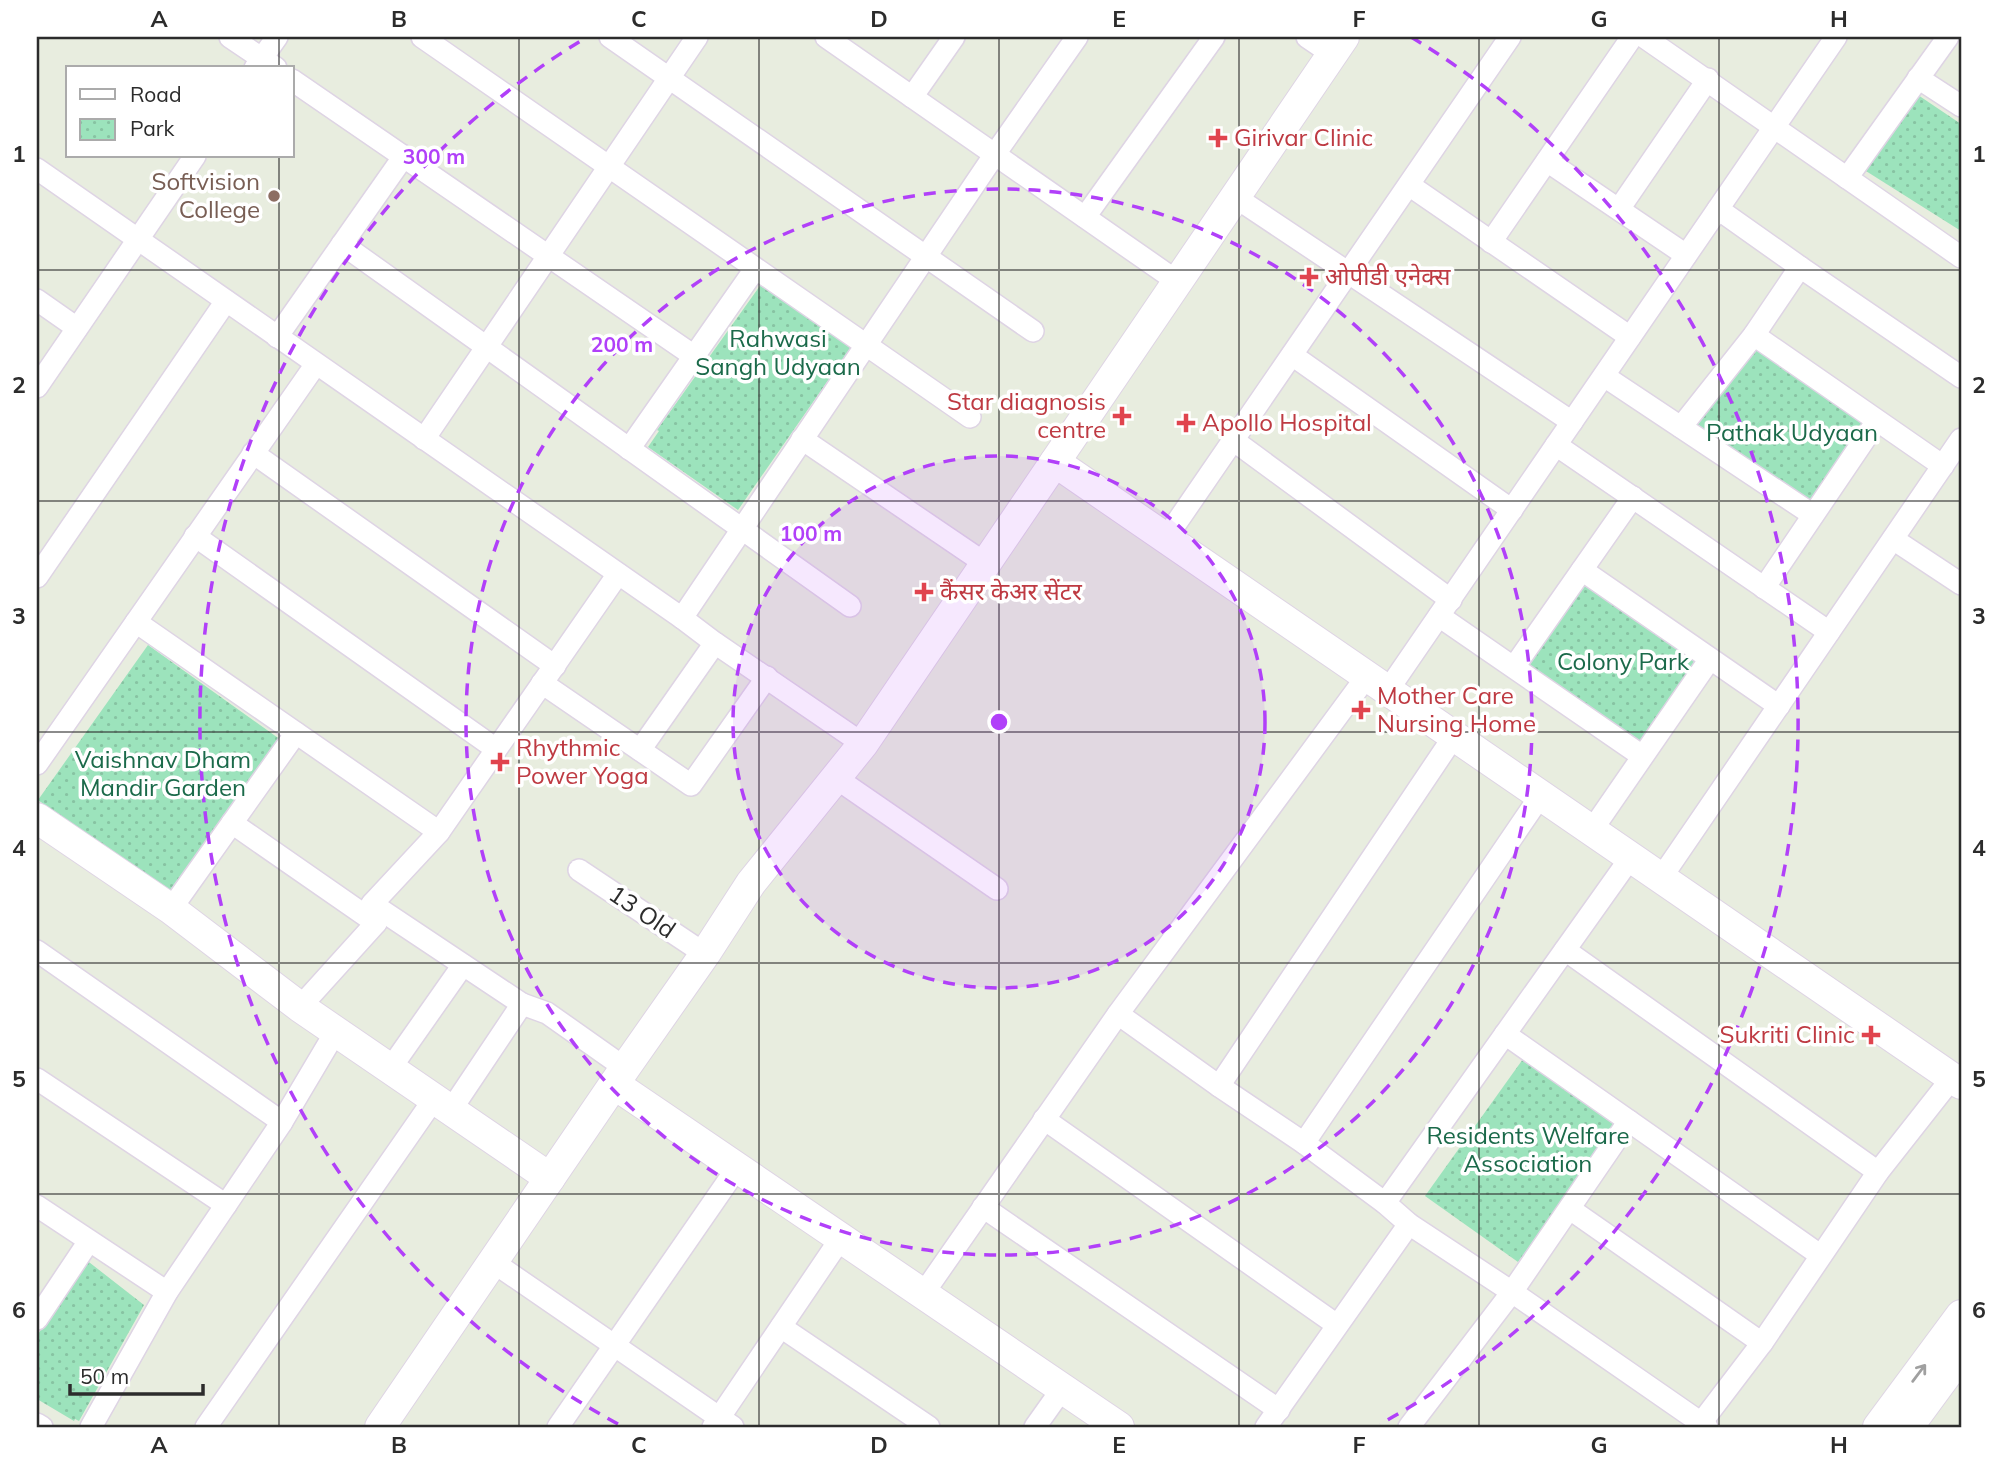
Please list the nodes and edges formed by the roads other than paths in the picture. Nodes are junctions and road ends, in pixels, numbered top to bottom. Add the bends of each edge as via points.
1 (230, 37) edge
2 (277, 37) edge
3 (422, 37) edge
4 (610, 37) edge
5 (697, 37) edge
6 (826, 37) edge
7 (954, 37) edge
8 (1077, 37) edge
9 (1214, 37) edge
10 (1307, 37) edge
11 (1510, 37) edge
12 (1632, 37) edge
13 (1644, 37) edge
14 (1836, 37) edge
15 (1948, 37) edge
16 (1338, 45) edge
17 (264, 65) edge
18 (669, 78) junction
19 (1918, 78) junction
20 (1708, 79) junction
21 (294, 80) edge
22 (912, 97) junction
23 (1961, 106) edge
24 (1774, 127) junction
25 (995, 154) junction
26 (404, 156) junction
27 (194, 158) edge
28 (1547, 160) junction
29 (609, 167) junction
30 (37, 169) edge
31 (1847, 178) junction
32 (1409, 185) junction
33 (1235, 197) junction
34 (1619, 209) junction
35 (1718, 209) junction
36 (1085, 217) junction
37 (138, 239) junction
38 (1491, 242) junction
39 (342, 244) junction
40 (1686, 255) junction
41 (548, 256) junction
42 (926, 256) junction
43 (1961, 257) edge
44 (1800, 267) junction
45 (755, 269) junction
46 (1348, 272) junction
47 (1178, 282) junction
48 (37, 300) edge
49 (226, 301) junction
50 (77, 328) junction
51 (1032, 331) dead end
52 (1754, 335) junction
53 (277, 337) junction
54 (1630, 337) junction
55 (866, 345) junction
56 (486, 347) junction
57 (1292, 355) junction
58 (694, 356) junction
59 (316, 364) junction
60 (1604, 376) junction
61 (1961, 377) edge
62 (37, 387) edge
63 (970, 417) dead end
64 (1877, 421) junction
65 (1572, 422) junction
66 (1681, 427) junction
67 (424, 439) junction
68 (802, 439) junction
69 (1961, 439) edge
70 (1233, 440) junction
71 (1556, 445) junction
72 (629, 449) junction
73 (253, 453) junction
74 (1055, 462) junction
75 (1943, 466) junction
76 (1633, 498) junction
77 (1512, 510) junction
78 (1813, 515) junction
79 (742, 529) junction
80 (195, 536) junction
81 (1166, 538) junction
82 (1894, 539) junction
83 (986, 564) junction
84 (1581, 570) junction
85 (618, 574) junction
86 (37, 577) edge
87 (1961, 584) edge
88 (1764, 588) junction
89 (850, 606) dead end
90 (1445, 608) junction
91 (682, 618) junction
92 (136, 622) junction
93 (1829, 632) junction
94 (715, 643) junction
95 (1710, 659) junction
96 (555, 666) junction
97 (1514, 667) junction
98 (767, 677) junction
99 (542, 683) junction
100 (1378, 683) junction
101 (1779, 706) junction
102 (296, 733) junction
103 (1454, 736) junction
104 (863, 744) junction
105 (496, 750) junction
106 (640, 750) junction
107 (1643, 756) junction
108 (37, 764) edge
109 (836, 778) junction
110 (1541, 795) junction
111 (37, 818) edge
112 (232, 823) junction
113 (1592, 830) junction
114 (439, 832) junction
115 (1631, 857) junction
116 (579, 870) dead end
117 (1661, 878) junction
118 (997, 890) dead end
119 (171, 909) junction
120 (374, 913) junction
121 (1565, 950) junction
122 (37, 951) edge
123 (705, 954) junction
124 (463, 965) junction
125 (522, 1004) junction
126 (300, 1007) junction
127 (1118, 1014) junction
128 (336, 1031) junction
129 (1505, 1034) junction
130 (390, 1069) junction
131 (619, 1076) junction
132 (37, 1079) edge
133 (1957, 1081) edge
134 (1219, 1086) junction
135 (442, 1105) junction
136 (1044, 1119) junction
137 (1629, 1121) junction
138 (282, 1122) junction
139 (1304, 1143) junction
140 (737, 1167) junction
141 (1878, 1172) junction
142 (550, 1178) junction
143 (1385, 1203) junction
144 (226, 1205) junction
145 (37, 1206) edge
146 (983, 1207) junction
147 (1570, 1209) junction
148 (1409, 1224) junction
149 (841, 1238) junction
150 (89, 1241) junction
151 (1820, 1255) junction
152 (493, 1262) junction
153 (167, 1292) junction
154 (1512, 1292) junction
155 (923, 1294) junction
156 (1961, 1315) edge
157 (37, 1319) edge
158 (1337, 1325) junction
159 (781, 1327) junction
160 (1762, 1343) junction
161 (614, 1346) junction
162 (1961, 1355) edge
163 (1062, 1389) junction
164 (1279, 1409) junction
165 (37, 1424) edge
166 (722, 1424) edge
167 (1702, 1426) edge
168 (42, 1427) edge
169 (91, 1427) edge
170 (206, 1427) edge
171 (380, 1427) edge
172 (558, 1427) edge
173 (929, 1427) edge
174 (1035, 1427) edge
175 (1119, 1427) edge
176 (1266, 1427) edge
177 (1409, 1427) edge
178 (1878, 1427) edge
179 (1908, 1427) edge

1 - 17 street
2 - 17 street
3 - 29 street
4 - 18 street
5 - 18 street
6 - 22 street
7 - 22 street
8 - 25 street
9 - 36 street
10 - 16 street
11 - 32 street
12 - 28 street
13 - 20 street
14 - 24 street
15 - 19 street
16 - 33 street
18 - 29 street
18 - 42 street
19 - 23 street
19 - 31 street
20 - 24 street
20 - 34 street
21 - 26 street
22 - 25 street
24 - 31 street
24 - 35 street
25 - 36 street
25 - 42 street
26 - 39 street
26 - 41 street
27 - 37 street
28 - 34 street
28 - 38 street
29 - 41 street
29 - 45 street
30 - 37 street
31 - 43 street
32 - 38 street
32 - 46 street
33 - 46 street
33 - 47 street
34 - 40 street
35 - 40 street
35 - 44 street
36 - 47 street
37 - 49 street
37 - 50 street
38 - 54 street
39 - 53 street
39 - 56 street
40 - 54 street
41 - 56 street
41 - 58 street
42 - 51 street
42 - 55 street
44 - 52 street
44 - 61 street
45 - 55 street
45 - 58 street
46 - 57 street
46 - 65 street
47 - 74 street
48 - 50 street
49 - 53 street
49 - 86 street
50 - 62 street
52 - 64 street
52 - 66 street
53 - 59 street
54 - 60 street
55 - 63 street
55 - 68 street
56 - 67 street
56 - 72 street
57 - 70 street
57 - 77 street
58 - 72 street
59 - 67 street
59 - 73 street
60 - 65 street
60 - 66 street
64 - 75 street
64 - 78 street
65 - 71 street
66 - 78 street
67 - 85 street
68 - 79 street
68 - 83 street
69 - 75 street
70 - 81 street
70 - 90 street
71 - 76 street
71 - 77 street
72 - 79 street
73 - 80 street
73 - 96 street
74 - 81 street
74 - 83 street
75 - 82 street
76 - 84 street
76 - 88 street
77 - 90 street
78 - 88 street
79 - 89 street
79 - 91 street
80 - 92 street
80 - 105 street
81 - 100 street
82 - 87 street
82 - 93 street
83 - 104 street
84 - 95 street
84 - 97 street
85 - 91 street
85 - 96 street
88 - 93 street
90 - 97 street
90 - 100 street
91 - 94 street
92 - 102 street
92 - 108 street
93 - 101 street
94 - 98 street
94 - 106 street
95 - 101 street
95 - 107 street
96 - 99 street
97 - 107 street
98 - 104 street
98 - 106 street via 691,785
99 - 105 street
99 - 106 street
100 - 103 street
100 - 127 street
101 - 117 street
102 - 112 street
102 - 114 street
103 - 110 street
103 - 134 street
104 - 109 street
105 - 114 street
107 - 113 street
109 - 118 street
109 - 123 street via 751,883
110 - 113 street
110 - 139 street
111 - 119 street
112 - 119 street
112 - 120 street
113 - 115 street
114 - 120 street
115 - 117 street
115 - 121 street
116 - 123 street, 13 Old
117 - 133 street
119 - 126 street
120 - 124 street
120 - 126 street
121 - 129 street
121 - 141 street
122 - 138 street
123 - 131 street
124 - 125 street
124 - 130 street
125 - 131 street via 547,1013
125 - 135 street
126 - 128 street
127 - 134 street
127 - 136 street
128 - 130 street
128 - 138 street
129 - 137 street
129 - 143 street
130 - 135 street
131 - 140 street
131 - 142 street
132 - 144 street
133 - 141 street
134 - 139 street
135 - 142 street
135 - 170 street
136 - 146 street
136 - 158 street
137 - 147 street
137 - 151 street
138 - 144 street
139 - 143 street
140 - 149 street
140 - 161 street
141 - 151 street
142 - 152 street
143 - 148 street
144 - 153 street
145 - 150 street
146 - 155 street
146 - 164 street
147 - 154 street
147 - 160 street
148 - 154 street
148 - 158 street
149 - 155 street
149 - 159 street
150 - 153 street
150 - 157 street
151 - 160 street
152 - 161 street
152 - 171 street
153 - 169 street
154 - 167 street
154 - 177 street
155 - 163 street
178 -> 156 street
158 - 164 street
159 - 166 street
159 - 173 street
160 - 167 street
161 - 166 street
161 - 172 street
162 - 179 street
163 - 174 street
163 - 175 street
164 - 176 street
165 - 168 street

